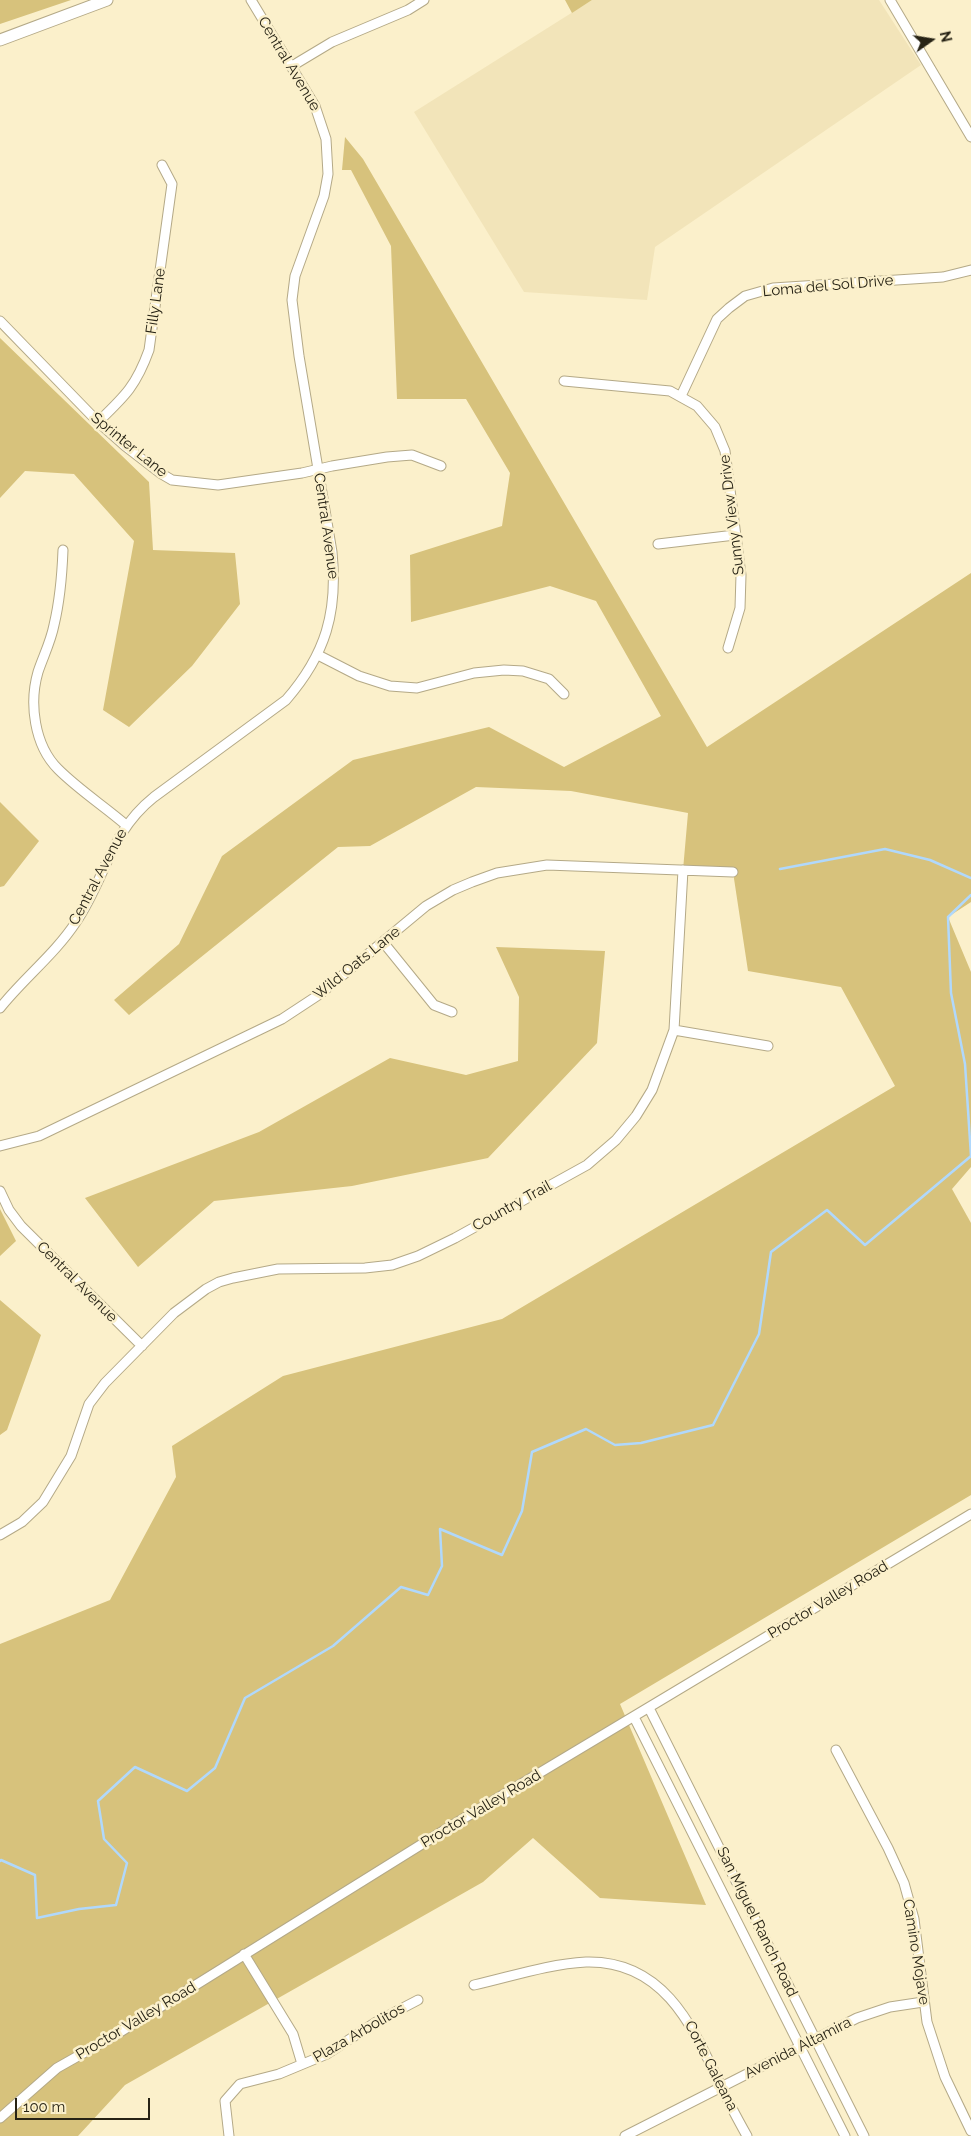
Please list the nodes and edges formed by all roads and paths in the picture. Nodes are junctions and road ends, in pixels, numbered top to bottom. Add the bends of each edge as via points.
1 (108, 0) edge
2 (250, 0) edge
3 (424, 0) edge
4 (890, 0) edge
5 (0, 40) edge
6 (292, 66) junction
7 (971, 137) edge
8 (162, 165) dead end
9 (971, 270) edge
10 (0, 321) edge
11 (564, 381) dead end
12 (681, 396) junction
13 (98, 422) junction
14 (441, 466) dead end
15 (319, 469) junction
16 (736, 535) junction
17 (658, 544) dead end
18 (63, 550) dead end
19 (728, 648) dead end
20 (318, 655) junction
21 (564, 694) dead end
22 (126, 825) junction
23 (683, 870) junction
24 (733, 872) dead end
25 (383, 942) junction
26 (3, 997) edge
27 (0, 1008) edge
28 (452, 1012) dead end
29 (674, 1030) junction
30 (768, 1046) dead end
31 (0, 1146) edge
32 (0, 1191) edge
33 (142, 1346) junction
34 (971, 1514) edge
35 (0, 1535) edge
36 (649, 1708) junction
37 (634, 1717) junction
38 (836, 1750) dead end
39 (244, 1954) junction
40 (474, 1985) dead end
41 (418, 2000) dead end
42 (923, 2002) junction
43 (816, 2039) junction
44 (799, 2047) junction
45 (302, 2064) junction
46 (721, 2086) junction
47 (0, 2118) edge
48 (971, 2131) edge
49 (229, 2136) edge
50 (625, 2136) edge
51 (746, 2136) edge
52 (845, 2136) edge
53 (864, 2136) edge

1 - 5 main road
2 - 6 street, Central Avenue
3 - 6 street via 332,42
4 - 7 street
6 - 15 street, Central Avenue via 323,123 328,152 327,185 295,276 292,300
8 - 13 street, Filly Lane via 172,184 150,350 128,393
9 - 12 street, Loma del Sol Drive via 942,277 773,288 745,296 718,319
10 - 13 street, Sprinter Lane
11 - 12 street, Sunny View Drive via 670,390
12 - 16 street, Sunny View Drive via 704,412 723,443
13 - 15 street, Sprinter Lane via 172,480 218,485
14 - 15 street, Sprinter Lane via 412,455
15 - 20 street, Central Avenue via 335,584 329,623
16 - 17 street
16 - 19 street, Sunny View Drive via 741,575 740,608
18 - 22 street via 62,584 54,627 35,685 36,724 45,750 58,769
20 - 21 street via 359,676 390,686 417,688 474,673 504,670 523,671 550,679
20 - 22 street, Central Avenue via 286,700 142,806
22 - 26 street, Central Avenue via 76,923 55,949
23 - 24 street, Wild Oats Lane
23 - 25 street, Wild Oats Lane via 562,865 533,866 497,873 439,898
23 - 29 street, Country Trail
25 - 28 street via 434,1005
25 - 31 street, Wild Oats Lane via 320,994 282,1019 49,1132
26 - 27 street, Central Avenue
29 - 30 street
29 - 33 street, Country Trail via 659,1076 645,1103 616,1140 587,1165 456,1238 400,1262 365,1268 278,1269 219,1282 174,1313
32 - 33 street, Central Avenue via 21,1226
33 - 35 street, Country Trail via 89,1404 72,1456 43,1502 22,1522
34 - 36 street, Proctor Valley Road
36 - 37 street, Proctor Valley Road
36 - 43 street, San Miguel Ranch Road
37 - 39 street, Proctor Valley Road
37 - 44 street, San Miguel Ranch Road
38 - 42 street, Camino Mojave via 888,1848 906,1890 914,1918
39 - 45 street via 293,2034
39 - 47 street, Proctor Valley Road via 57,2068
40 - 46 street, Corte Galeana via 585,1962 628,1969 653,1984 681,2010
41 - 45 street, Plaza Arbolitos via 376,2022 327,2054
42 - 43 street, Avenida Altamira via 890,2007 857,2018
42 - 48 street, Camino Mojave via 936,2052
43 - 44 street, Avenida Altamira
43 - 53 street, San Miguel Ranch Road
44 - 46 street, Avenida Altamira
44 - 52 street, San Miguel Ranch Road
45 - 49 street, Plaza Arbolitos via 240,2084 233,2090 225,2101
46 - 50 street, Avenida Altamira
46 - 51 street, Corte Galeana

